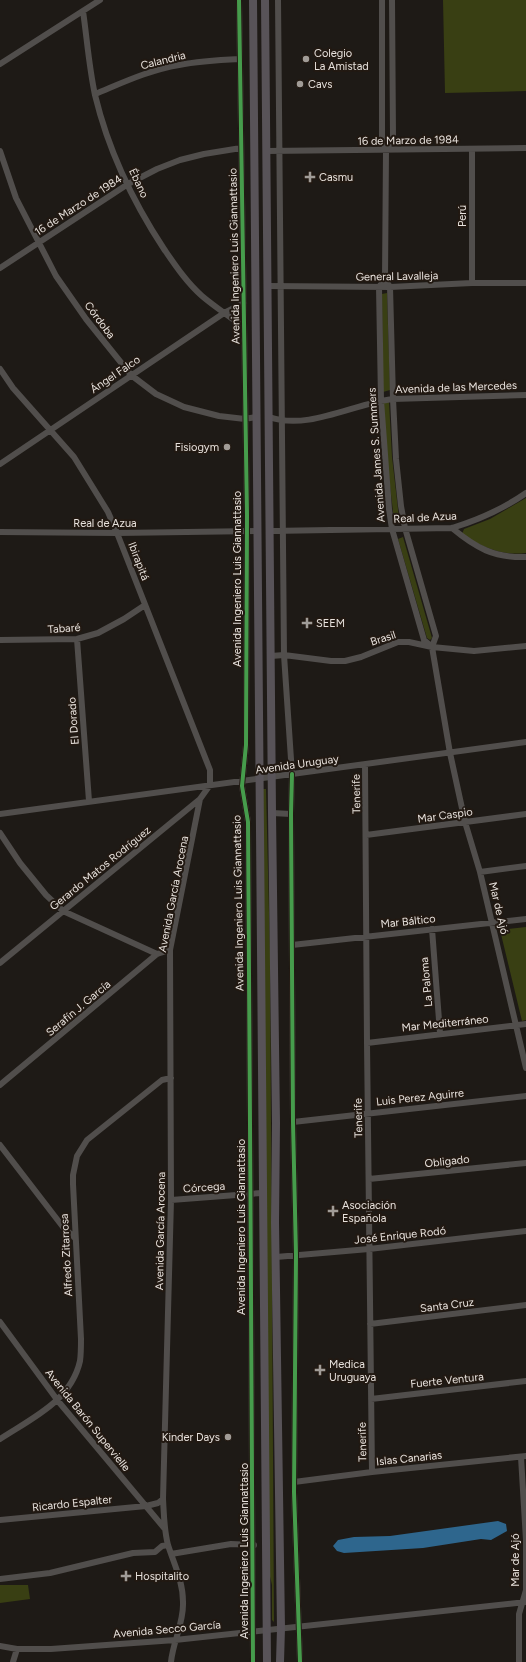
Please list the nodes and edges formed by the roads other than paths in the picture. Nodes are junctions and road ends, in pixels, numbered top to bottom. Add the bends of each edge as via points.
1 (100, 0) edge
2 (239, 0) edge
3 (253, 0) edge
4 (265, 0) edge
5 (278, 0) edge
6 (382, 0) edge
7 (392, 0) edge
8 (83, 11) junction
9 (240, 59) junction
10 (0, 64) edge
11 (95, 94) junction
12 (241, 148) junction
13 (526, 148) edge
14 (472, 149) junction
15 (266, 151) junction
16 (280, 151) junction
17 (386, 151) junction
18 (0, 152) edge
19 (128, 184) junction
20 (38, 242) junction
21 (0, 268) edge
22 (385, 279) junction
23 (472, 283) junction
24 (526, 283) edge
25 (268, 286) junction
26 (280, 286) junction
27 (379, 287) junction
28 (390, 287) junction
29 (244, 303) junction
30 (224, 313) junction
31 (244, 327) junction
32 (0, 369) edge
33 (130, 375) junction
34 (526, 395) edge
35 (393, 399) junction
36 (381, 400) junction
37 (256, 417) junction
38 (269, 417) junction
39 (244, 419) junction
40 (281, 421) junction
41 (50, 430) junction
42 (0, 464) edge
43 (526, 493) edge
44 (405, 528) junction
45 (452, 528) junction
46 (392, 529) junction
47 (258, 530) junction
48 (247, 531) junction
49 (270, 531) junction
50 (283, 531) junction
51 (0, 532) edge
52 (117, 533) junction
53 (526, 557) edge
54 (145, 605) junction
55 (77, 639) junction
56 (0, 640) edge
57 (526, 646) edge
58 (432, 647) junction
59 (284, 655) junction
60 (271, 656) junction
61 (526, 742) edge
62 (450, 753) junction
63 (365, 765) junction
64 (292, 774) junction
65 (273, 777) junction
66 (260, 779) junction
67 (242, 781) junction
68 (210, 785) junction
69 (200, 799) junction
70 (89, 801) junction
71 (272, 813) junction
72 (0, 814) edge
73 (291, 814) junction
74 (526, 814) edge
75 (465, 822) junction
76 (0, 833) edge
77 (366, 835) junction
78 (526, 866) edge
79 (480, 872) junction
80 (63, 911) junction
81 (526, 919) edge
82 (492, 923) junction
83 (432, 929) junction
84 (366, 936) junction
85 (292, 945) junction
86 (170, 950) junction
87 (157, 954) junction
88 (0, 963) edge
89 (526, 1024) edge
90 (516, 1026) junction
91 (440, 1034) junction
92 (366, 1043) junction
93 (526, 1068) edge
94 (171, 1078) junction
95 (0, 1085) edge
96 (526, 1096) edge
97 (368, 1113) junction
98 (293, 1122) junction
99 (0, 1145) edge
100 (526, 1163) edge
101 (369, 1179) junction
102 (262, 1193) junction
103 (250, 1194) junction
104 (171, 1200) junction
105 (526, 1231) edge
106 (75, 1238) junction
107 (369, 1249) junction
108 (296, 1255) junction
109 (276, 1257) junction
110 (526, 1305) edge
111 (0, 1322) edge
112 (370, 1324) junction
113 (526, 1381) edge
114 (371, 1399) junction
115 (58, 1401) junction
116 (0, 1440) edge
117 (523, 1456) edge
118 (372, 1472) junction
119 (294, 1482) junction
120 (163, 1499) junction
121 (146, 1506) junction
122 (0, 1520) edge
123 (165, 1529) junction
124 (168, 1544) junction
125 (254, 1545) junction
126 (171, 1554) junction
127 (0, 1578) edge
128 (524, 1602) edge
129 (300, 1627) junction
130 (281, 1628) junction
131 (254, 1630) junction
132 (267, 1630) junction
133 (175, 1640) junction
134 (0, 1646) edge
135 (17, 1648) junction
136 (13, 1662) edge
137 (170, 1662) edge
138 (253, 1662) edge
139 (267, 1662) edge
140 (280, 1662) edge
141 (300, 1662) edge
142 (519, 1662) edge

1 - 8 street
2 - 9 street, Avenida Ingeniero Luis Giannattasio
3 - 37 main road, Avenida Ingeniero Luis Giannattasio
4 - 15 main road
5 - 16 street
6 - 17 street via 382,137
7 - 17 street via 393,136
8 - 10 street
8 - 11 street, Ébano
9 - 11 street, Calandria via 171,66
9 - 12 street, Avenida Ingeniero Luis Giannattasio
11 - 19 street, Ébano via 110,144
12 - 19 street, 16 de Marzo de 1984 via 180,160
12 - 29 street, Avenida Ingeniero Luis Giannattasio
13 - 14 street, 16 de Marzo de 1984
14 - 17 street, 16 de Marzo de 1984
14 - 23 street, Perú
15 - 16 street, 16 de Marzo de 1984
15 - 25 main road
16 - 17 street, 16 de Marzo de 1984
16 - 26 street
17 - 22 street
18 - 20 street, Córdoba via 16,198
19 - 20 street, 16 de Marzo de 1984
19 - 30 street, Ébano via 148,224 171,259 202,296
20 - 21 street, 16 de Marzo de 1984
20 - 33 street, Córdoba via 56,276
22 - 27 street
22 - 28 street
23 - 24 street, General Lavalleja
23 - 28 street, General Lavalleja
25 - 26 street, General Lavalleja
25 - 38 main road
26 - 27 street, General Lavalleja
26 - 40 street
27 - 28 street, General Lavalleja
27 - 36 street, Avenida James S. Summers
28 - 35 street, Avenida James S. Summers
29 - 30 street, Ángel Falco
29 - 31 street, Avenida Ingeniero Luis Giannattasio
30 - 31 street, Ébano
30 - 33 street, Ángel Falco
31 - 39 street, Avenida Ingeniero Luis Giannattasio
32 - 41 street, Ibirapitá
33 - 39 street, Córdoba via 156,394 184,407
33 - 41 street, Ángel Falco
34 - 35 street, Avenida de las Mercedes
35 - 36 street, Avenida de las Mercedes
35 - 44 street, Avenida James S. Summers via 397,467
36 - 40 street, Avenida de las Mercedes via 335,414 290,422
36 - 46 street, Avenida James S. Summers via 384,462
37 - 39 street, Córdoba
37 - 47 main road, Avenida Ingeniero Luis Giannattasio
38 - 40 street, Avenida de las Mercedes
38 - 49 main road
39 - 48 street, Avenida Ingeniero Luis Giannattasio
40 - 50 street
41 - 42 street, Ángel Falco
41 - 52 street, Ibirapitá via 74,457 108,512
43 - 45 street, Real de Azua via 486,516
44 - 45 street, Real de Azua
44 - 46 street, Real de Azua
44 - 58 street, Avenida James S. Summers via 436,636
45 - 53 street via 491,553
46 - 50 street, Real de Azua
46 - 58 street, Avenida James S. Summers via 424,640
47 - 48 street, Real de Azua
47 - 66 main road, Avenida Ingeniero Luis Giannattasio
48 - 52 street, Real de Azua
48 - 67 street, Avenida Ingeniero Luis Giannattasio via 246,744
49 - 50 street, Real de Azua
49 - 60 main road
50 - 59 street
51 - 52 street, Real de Azua
52 - 54 street, Ibirapitá
54 - 55 street, Tabaré via 98,633
54 - 68 street, Ibirapitá via 210,770
55 - 56 street, Tabaré
55 - 70 street, El Dorado
57 - 58 street, Brasil via 474,651
58 - 59 street, Brasil via 398,642 344,661
58 - 62 street, Avenida James S. Summers
59 - 60 street, Brasil
59 - 64 street
60 - 65 main road
61 - 62 street, Avenida Uruguay
62 - 63 street, Avenida Uruguay
62 - 75 street, Mar de Ajó
63 - 64 street, Avenida Uruguay
63 - 77 street, Tenerife
64 - 65 street, Avenida Uruguay
64 - 73 street
65 - 66 street, Avenida Uruguay
65 - 71 main road
66 - 67 street, Avenida Uruguay
66 - 102 main road, Avenida Ingeniero Luis Giannattasio
67 - 68 street, Avenida Uruguay
67 - 103 street, Avenida Ingeniero Luis Giannattasio via 248,822
68 - 69 street, Gerardo Matos Rodríguez
68 - 70 street, Avenida Uruguay
69 - 80 street, Gerardo Matos Rodríguez
69 - 86 street, Avenida García Arocena
70 - 72 street, Avenida Uruguay
71 - 73 street
71 - 109 main road
73 - 85 street
74 - 75 street, Mar Caspio
75 - 77 street, Mar Caspio
75 - 79 street, Mar de Ajó
76 - 80 street via 20,863
77 - 84 street, Tenerife
78 - 79 street
79 - 82 street, Mar de Ajó
80 - 87 street
80 - 88 street, Gerardo Matos Rodríguez
81 - 82 street, Mar Báltico
82 - 83 street, Mar Báltico
82 - 90 street, Mar de Ajó
83 - 84 street, Mar Báltico
83 - 91 street, La Paloma
84 - 85 street, Mar Báltico
84 - 92 street, Tenerife
85 - 98 street
86 - 87 street, Serafín J. García
86 - 94 street, Avenida García Arocena
87 - 95 street, Serafín J. García
89 - 90 street, Mar Mediterráneo
90 - 91 street, Mar Mediterráneo
90 - 93 street, Mar de Ajó
91 - 92 street, Mar Mediterráneo
92 - 97 street, Tenerife
94 - 104 street, Avenida García Arocena
94 - 106 street, Alfredo Zitarrosa via 162,1080 148,1090 93,1134 82,1148 73,1175
96 - 97 street, Luis Perez Aguirre
97 - 98 street, Luis Perez Aguirre
97 - 101 street, Tenerife
98 - 108 street
99 - 106 street via 63,1227
100 - 101 street, Obligado
101 - 107 street, Tenerife
102 - 103 street, Córcega
102 - 132 main road, Avenida Ingeniero Luis Giannattasio
103 - 104 street, Córcega
103 - 125 street, Avenida Ingeniero Luis Giannattasio
104 - 120 street, Avenida García Arocena
105 - 107 street, José Enrique Rodó
106 - 115 street, Alfredo Zitarrosa via 80,1358 75,1376
107 - 108 street, José Enrique Rodó
107 - 112 street, Tenerife
108 - 109 street, José Enrique Rodó
108 - 119 street
109 - 130 main road
110 - 112 street, Santa Cruz
111 - 115 street, Avenida Barón Supervielle
112 - 114 street, Tenerife
113 - 114 street, Fuerte Ventura
114 - 118 street, Tenerife
115 - 116 street, Alfredo Zitarrosa
115 - 121 street, Avenida Barón Supervielle
117 - 118 street, Islas Canarias
117 - 128 street, Mar de Ajó via 526,1540
118 - 119 street, Islas Canarias
119 - 129 street
120 - 121 street, Ricardo Espalter
120 - 123 street, Avenida García Arocena
121 - 122 street, Ricardo Espalter
121 - 123 street, Avenida Barón Supervielle
123 - 124 street, Avenida García Arocena
124 - 126 street, Avenida García Arocena
124 - 127 street via 155,1552 133,1553 50,1573
125 - 126 street via 231,1544
125 - 131 street, Avenida Ingeniero Luis Giannattasio
126 - 133 street, Avenida García Arocena via 180,1578 183,1601 182,1618
128 - 129 street, Avenida Secco García
128 - 142 street, Mar de Ajó via 519,1614
129 - 130 street, Avenida Secco García
129 - 141 street
130 - 132 street, Avenida Secco García
130 - 140 main road
131 - 132 street, Avenida Secco García
131 - 133 street, Avenida Secco García
131 - 138 street, Avenida Ingeniero Luis Giannattasio
132 - 139 main road, Avenida Ingeniero Luis Giannattasio
133 - 135 street, Avenida Secco García via 51,1649
133 - 137 street, Avenida García Arocena
134 - 135 street, Avenida Secco García
135 - 136 street

